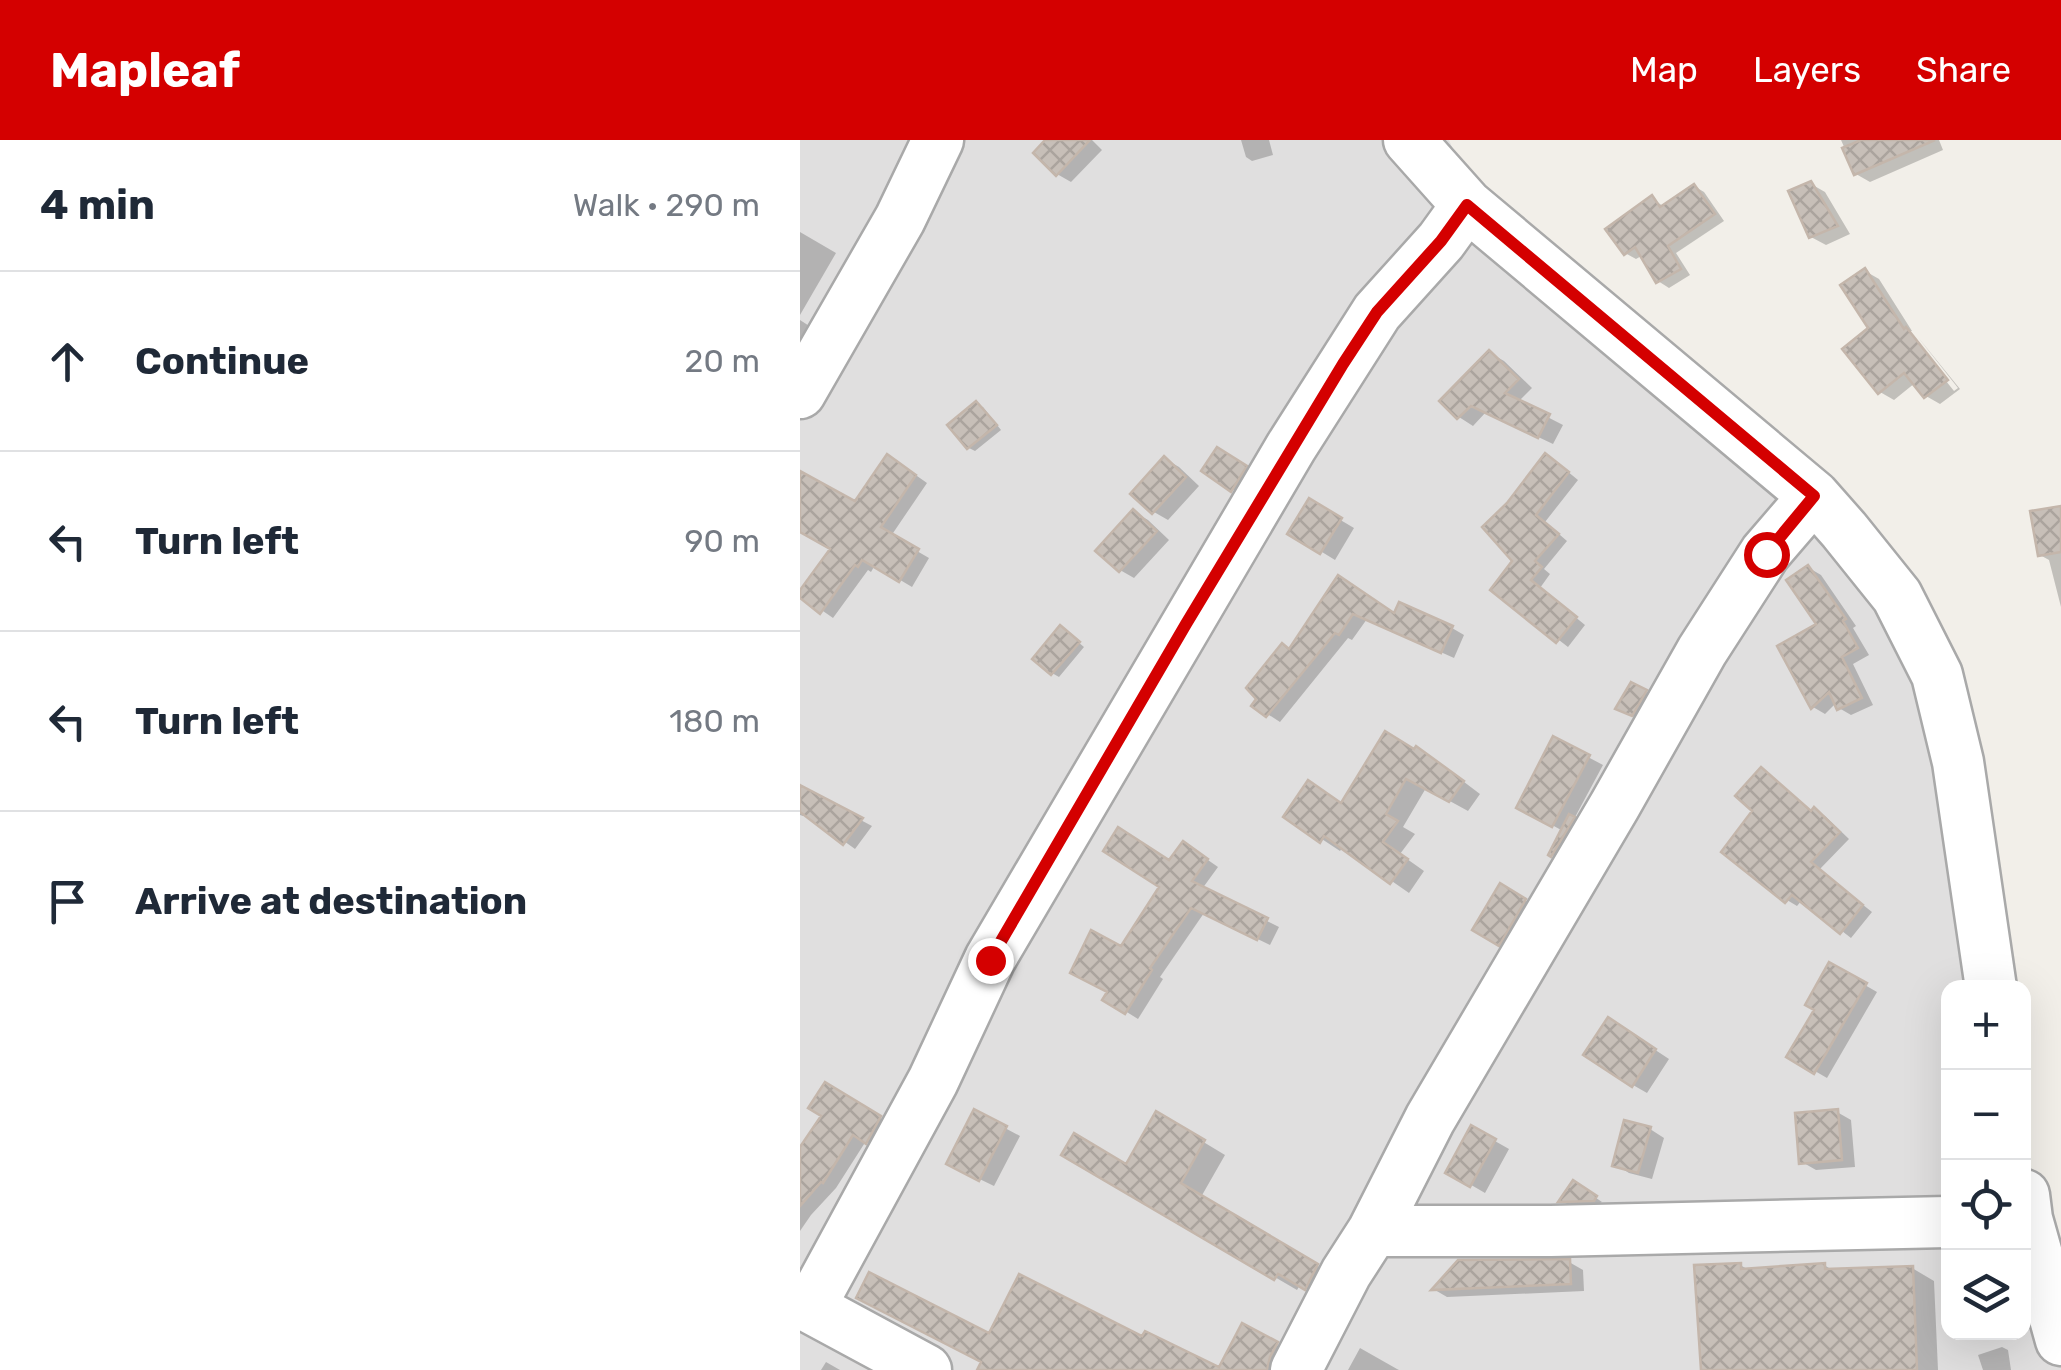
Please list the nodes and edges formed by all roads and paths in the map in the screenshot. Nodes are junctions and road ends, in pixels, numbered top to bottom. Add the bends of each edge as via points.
1 (938, 140) edge
2 (1408, 140) edge
3 (1467, 205) junction
4 (800, 393) edge
5 (1814, 496) junction
6 (1989, 980) edge
7 (1941, 1222) edge
8 (1373, 1231) junction
9 (2031, 1232) edge
10 (805, 1304) edge
11 (2061, 1340) edge
12 (926, 1370) edge
13 (1296, 1370) edge

1 - 4 street
2 - 3 street
3 - 5 street
3 - 10 street via 1377,312 1291,448 990,960 933,1081
5 - 6 street via 1898,596 1937,675 1958,762
5 - 8 street via 1702,651 1430,1119
7 - 8 street
8 - 13 street
9 - 11 street
10 - 12 street

